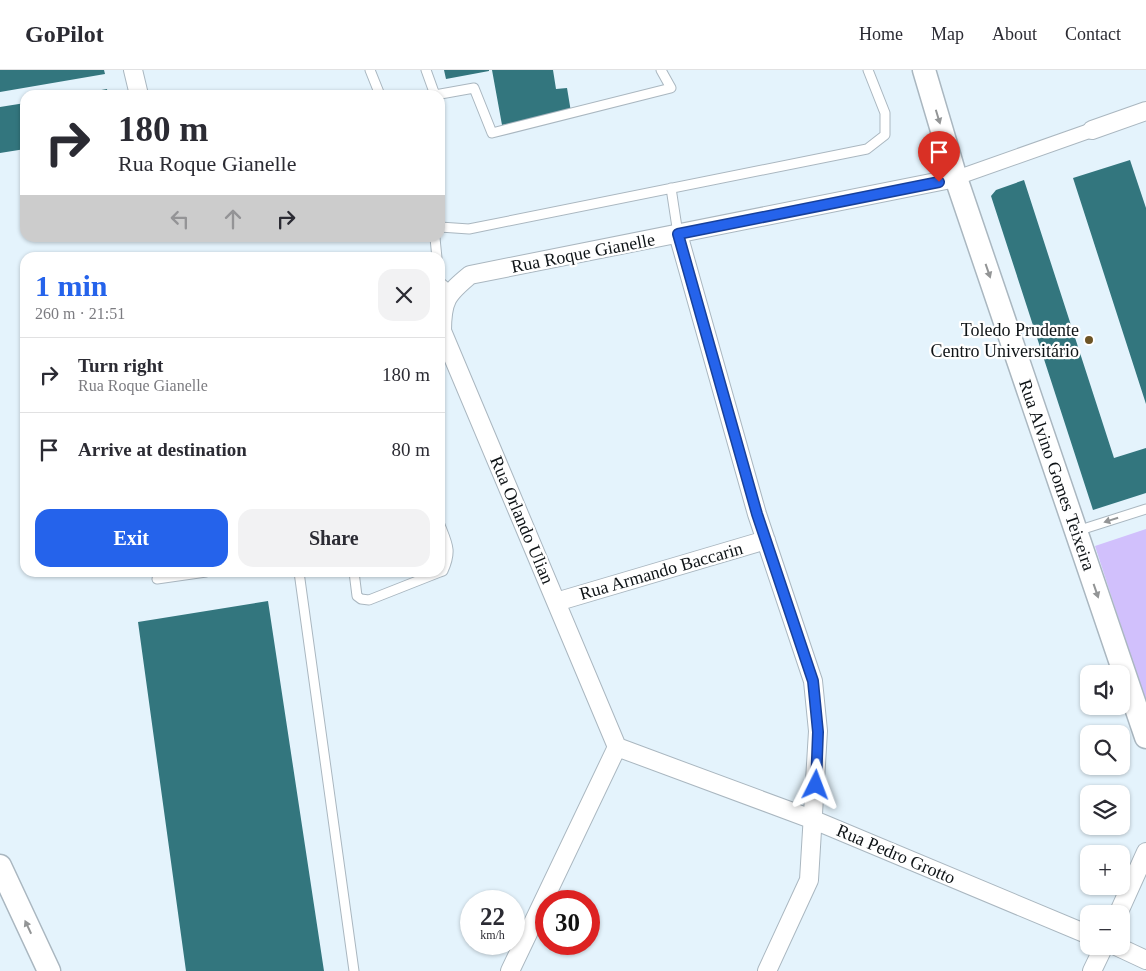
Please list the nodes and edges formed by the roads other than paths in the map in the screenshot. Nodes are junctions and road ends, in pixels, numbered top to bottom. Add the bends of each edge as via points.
1 (133, 70) edge
2 (370, 70) edge
3 (426, 70) edge
4 (661, 70) edge
5 (868, 70) edge
6 (924, 70) edge
7 (137, 90) edge
8 (378, 90) edge
9 (433, 90) edge
10 (445, 93) edge
11 (1146, 112) edge
12 (1092, 130) joint
13 (956, 178) junction
14 (671, 188) junction
15 (445, 227) edge
16 (678, 234) junction
17 (446, 287) edge
18 (445, 338) edge
19 (1146, 509) edge
20 (1076, 532) junction
21 (445, 537) edge
22 (766, 540) junction
23 (445, 568) edge
24 (171, 577) edge
25 (300, 577) edge
26 (355, 577) edge
27 (427, 577) edge
28 (157, 579) dead end
29 (556, 602) junction
30 (1146, 737) edge
31 (617, 747) junction
32 (814, 820) junction
33 (1146, 852) edge
34 (0, 866) edge
35 (1122, 905) edge
36 (1080, 930) edge
37 (1130, 953) edge
38 (1100, 955) edge
39 (1146, 960) edge
40 (49, 971) edge
41 (354, 971) edge
42 (510, 971) edge
43 (767, 971) edge
44 (1092, 971) edge

1 - 7 street
2 - 8 lane
3 - 9 lane
4 - 10 lane via 671,88 492,133 474,88
5 - 14 lane via 885,114 885,135 867,149
6 -> 13 street, Rua Alvino Gomes Teixeira
11 - 12 street
12 - 13 street
13 - 16 street, Rua Roque Gianelle
13 -> 20 street, Rua Alvino Gomes Teixeira
14 - 15 lane via 469,229
14 - 16 lane
16 - 17 street, Rua Roque Gianelle via 470,275
16 - 22 street
18 - 29 street, Rua Orlando Ulian
19 -> 20 lane
20 -> 30 street, Rua Alvino Gomes Teixeira
21 - 23 lane via 449,547
22 - 29 street, Rua Armando Baccarin
22 - 32 street via 813,681 818,732
24 - 28 lane
25 - 41 lane
26 - 27 lane via 357,596 361,600 369,600
29 - 31 street, Rua Orlando Ulian
31 - 32 street, Rua Pedro Grotto
31 - 42 street
32 - 36 street, Rua Pedro Grotto
32 - 43 street via 809,880
33 - 35 street
40 -> 34 street
37 - 39 street
38 - 44 street

